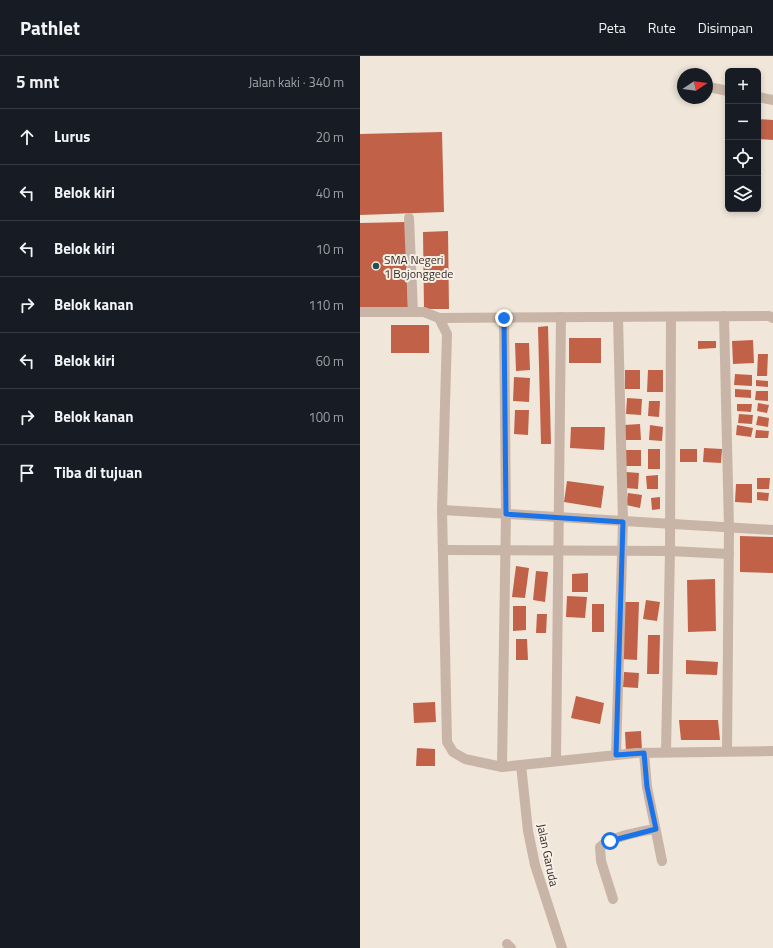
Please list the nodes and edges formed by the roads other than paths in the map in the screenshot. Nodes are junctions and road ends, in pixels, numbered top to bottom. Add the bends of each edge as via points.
1 (713, 88) edge
2 (725, 90) edge
3 (761, 98) edge
4 (773, 100) edge
5 (410, 218) dead end
6 (360, 312) edge
7 (413, 312) junction
8 (618, 316) junction
9 (671, 316) junction
10 (724, 316) junction
11 (561, 317) junction
12 (439, 318) junction
13 (504, 318) junction
14 (773, 318) edge
15 (442, 510) junction
16 (506, 514) junction
17 (559, 518) junction
18 (623, 522) junction
19 (671, 524) junction
20 (730, 528) junction
21 (773, 530) edge
22 (444, 550) junction
23 (505, 550) junction
24 (558, 550) junction
25 (621, 551) junction
26 (670, 551) junction
27 (729, 554) junction
28 (727, 751) junction
29 (773, 751) edge
30 (666, 752) junction
31 (644, 753) junction
32 (616, 755) junction
33 (556, 761) junction
34 (521, 765) junction
35 (502, 767) junction
36 (656, 829) junction
37 (662, 861) dead end
38 (613, 899) dead end
39 (562, 948) edge

1 - 2 street
3 - 4 street
5 - 7 street
6 - 7 street
7 - 12 street via 424,312
8 - 9 street
8 - 11 street
8 - 18 street
9 - 10 street
9 - 19 street
10 - 14 street
10 - 20 street
11 - 13 street
11 - 17 street
12 - 13 street
12 - 15 street via 447,334
13 - 16 street
15 - 16 street
15 - 22 street
16 - 17 street
16 - 23 street
17 - 18 street
17 - 24 street
18 - 19 street
18 - 25 street
19 - 20 street
19 - 26 street
20 - 21 street
20 - 27 street
22 - 23 street
22 - 35 street via 447,742 453,752 466,759
23 - 24 street
23 - 35 street
24 - 25 street
24 - 33 street
25 - 26 street
25 - 32 street
26 - 27 street
26 - 30 street
27 - 28 street
28 - 29 street
28 - 30 street
30 - 31 street
31 - 32 street
31 - 36 street via 647,787
32 - 33 street
33 - 34 street
34 - 35 street
34 - 39 street, Jalan Garuda via 528,831 535,864
36 - 37 street
36 - 38 street via 636,832 600,846

